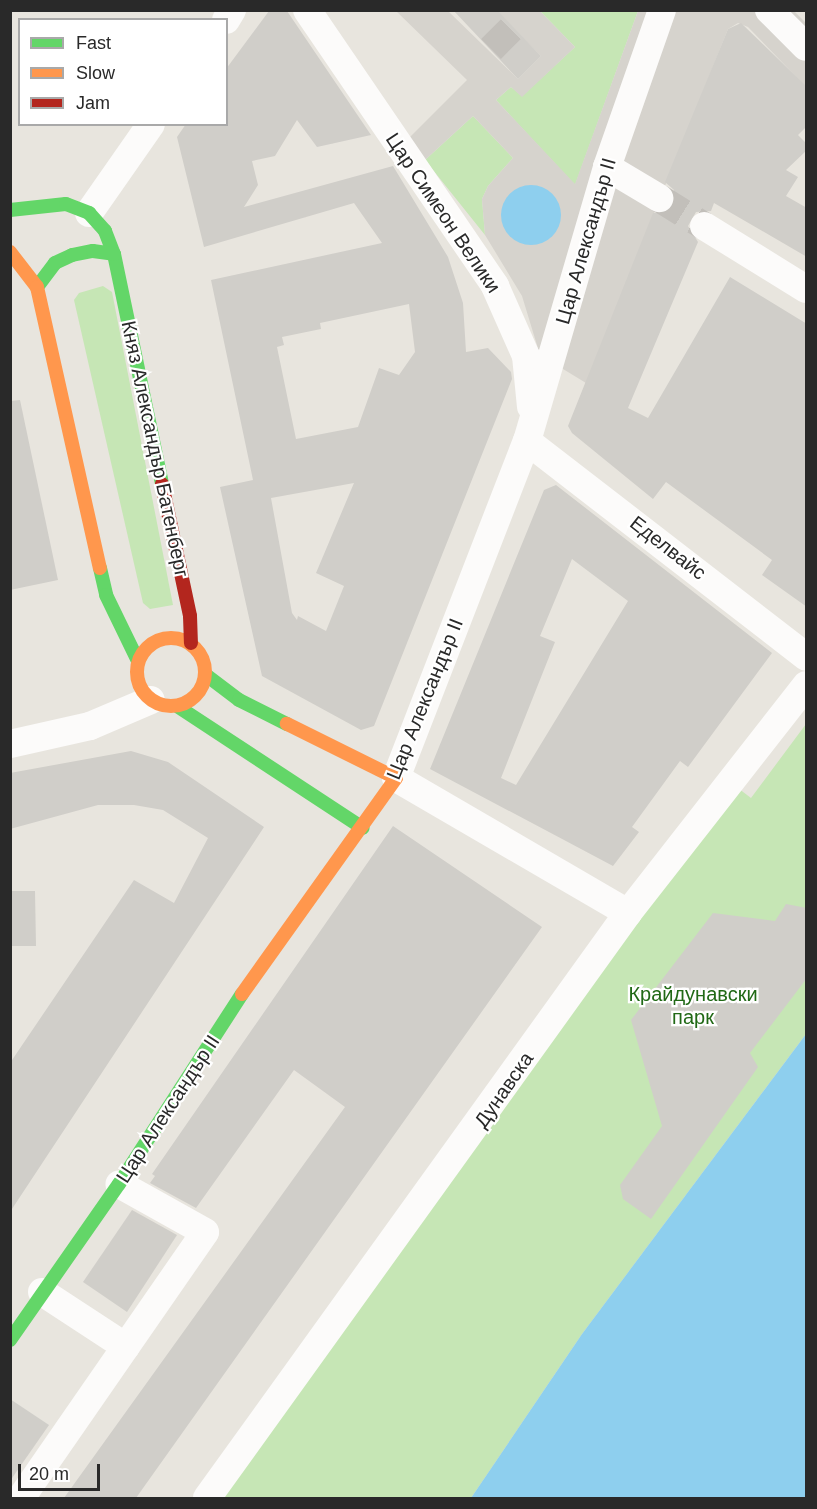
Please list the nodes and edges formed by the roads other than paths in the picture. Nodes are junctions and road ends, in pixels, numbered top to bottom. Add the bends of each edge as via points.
1 (307, 10) edge
2 (662, 10) edge
3 (769, 10) edge
4 (807, 47) edge
5 (150, 126) edge
6 (607, 167) junction
7 (659, 198) tunnel mouth
8 (10, 210) edge
9 (89, 213) junction
10 (704, 226) tunnel mouth
11 (10, 252) edge
12 (114, 255) junction
13 (37, 287) junction
14 (807, 288) edge
15 (529, 437) junction
16 (190, 644) junction
17 (807, 657) edge
18 (138, 661) junction
19 (206, 675) junction
20 (807, 685) edge
21 (164, 703) junction
22 (10, 744) edge
23 (396, 778) junction
24 (363, 828) junction
25 (628, 913) junction
26 (119, 1184) junction
27 (42, 1292) junction
28 (10, 1340) edge
29 (126, 1347) junction
30 (21, 1498) edge
31 (207, 1498) edge

1 - 15 street, Цар Симеон Велики via 495,286 526,356 532,388
2 - 6 street, Цар Александър II
3 - 4 street
5 - 9 street
6 - 7 street
6 - 15 street, Цар Александър II
8 - 9 street via 66,204
9 - 12 street, Княз Александър Батенберг via 105,231
10 - 14 street
11 - 13 street
12 - 13 street via 93,251 72,255 55,263
12 - 16 street, Княз Александър Батенберг via 190,616
13 - 18 street via 106,595
15 - 17 street, Еделвайс
15 - 23 street, Цар Александър II
16 - 18 street via 181,639 160,639 150,644
16 - 19 street, Княз Александър Батенберг via 202,657
18 - 21 street via 137,682
19 - 21 street via 197,695
19 - 23 street, Княз Александър Батенберг via 239,700
20 - 25 street, Дунавска
21 - 22 street via 90,726
21 - 24 street
23 - 24 street, Цар Александър II
23 - 25 street, Княз Александър Батенберг
24 - 26 street, Цар Александър II via 254,976
25 - 31 street, Дунавска
26 - 27 street, Цар Александър II
26 - 29 street via 205,1232
27 - 28 street, Цар Александър II
27 - 29 street
29 - 30 street

